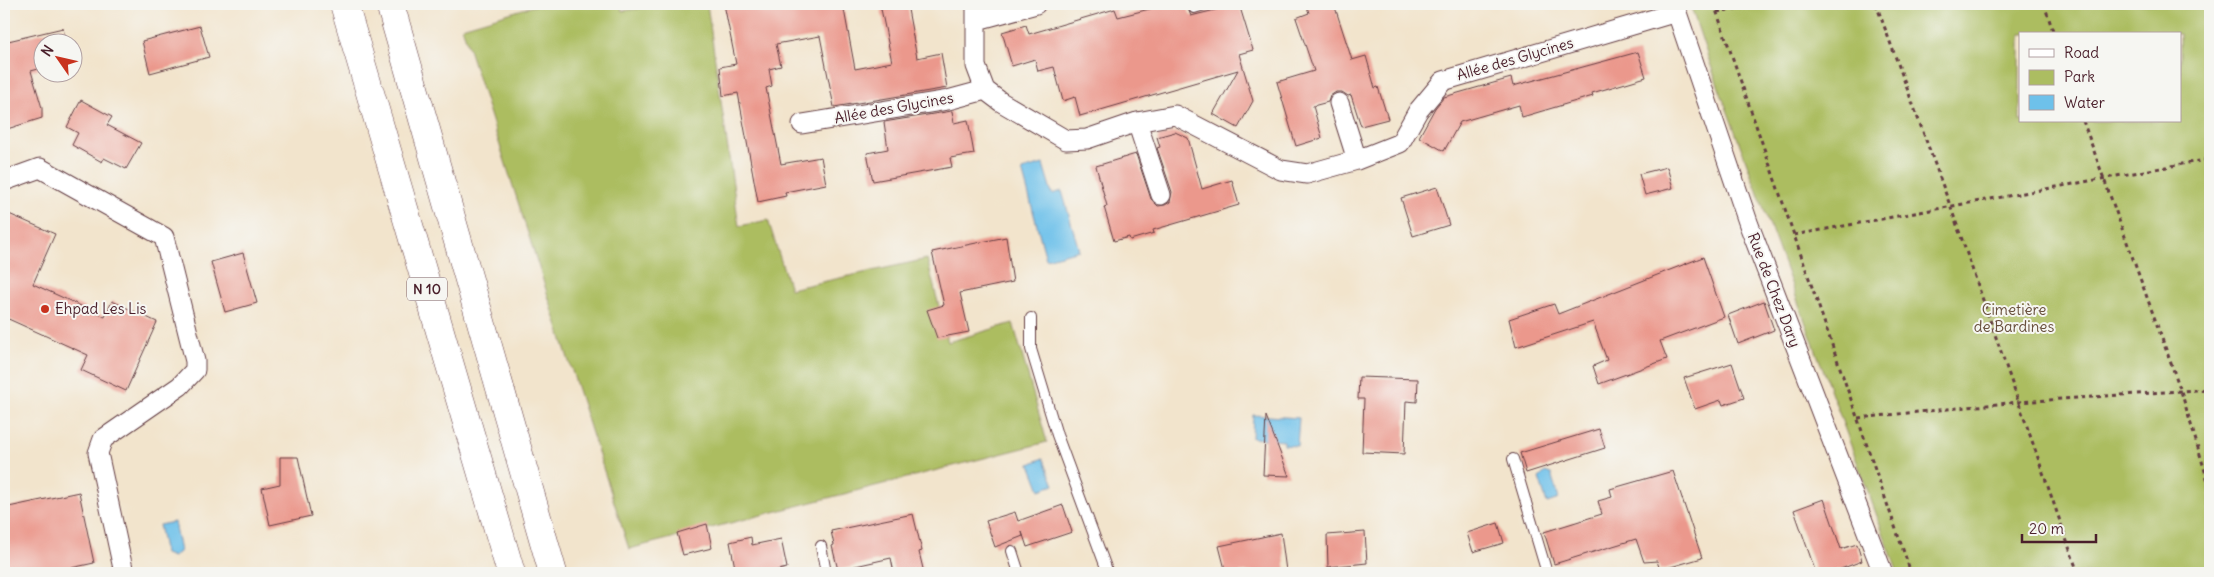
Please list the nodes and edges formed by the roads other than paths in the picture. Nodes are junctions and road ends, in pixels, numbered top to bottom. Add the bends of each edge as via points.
1 (344, 4) edge
2 (390, 4) edge
3 (1036, 4) edge
4 (1193, 4) edge
5 (1207, 4) edge
6 (1676, 8) edge
7 (976, 12) edge
8 (985, 90) junction
9 (1340, 103) dead end
10 (1137, 122) junction
11 (802, 124) dead end
12 (1357, 160) junction
13 (4, 181) edge
14 (1161, 195) dead end
15 (1031, 318) dead end
16 (1513, 459) dead end
17 (821, 546) dead end
18 (1012, 551) dead end
19 (124, 573) edge
20 (511, 573) edge
21 (553, 573) edge
22 (826, 573) edge
23 (1019, 573) edge
24 (1108, 573) edge
25 (1547, 573) edge
26 (1883, 573) edge

1 - 20 highway, N 10
2 - 21 highway, N 10
3 - 7 street
4 - 5 lane via 1194,8
6 - 12 street, Allée des Glycines via 1443,81 1418,111 1400,143
6 - 26 street, Rue de Chez Dary via 1749,225
7 - 8 street via 976,66
8 - 10 street, Allée des Glycines via 1066,140 1088,139
8 - 11 street, Allée des Glycines via 948,100
9 - 12 street
10 - 12 street, Allée des Glycines via 1175,115 1281,170 1307,174
10 - 14 street
13 - 19 street via 40,168 164,237 195,370 180,386 103,439 100,446 98,453
15 - 24 lane via 1031,348 1057,435
16 - 25 lane
17 - 22 lane
18 - 23 lane

